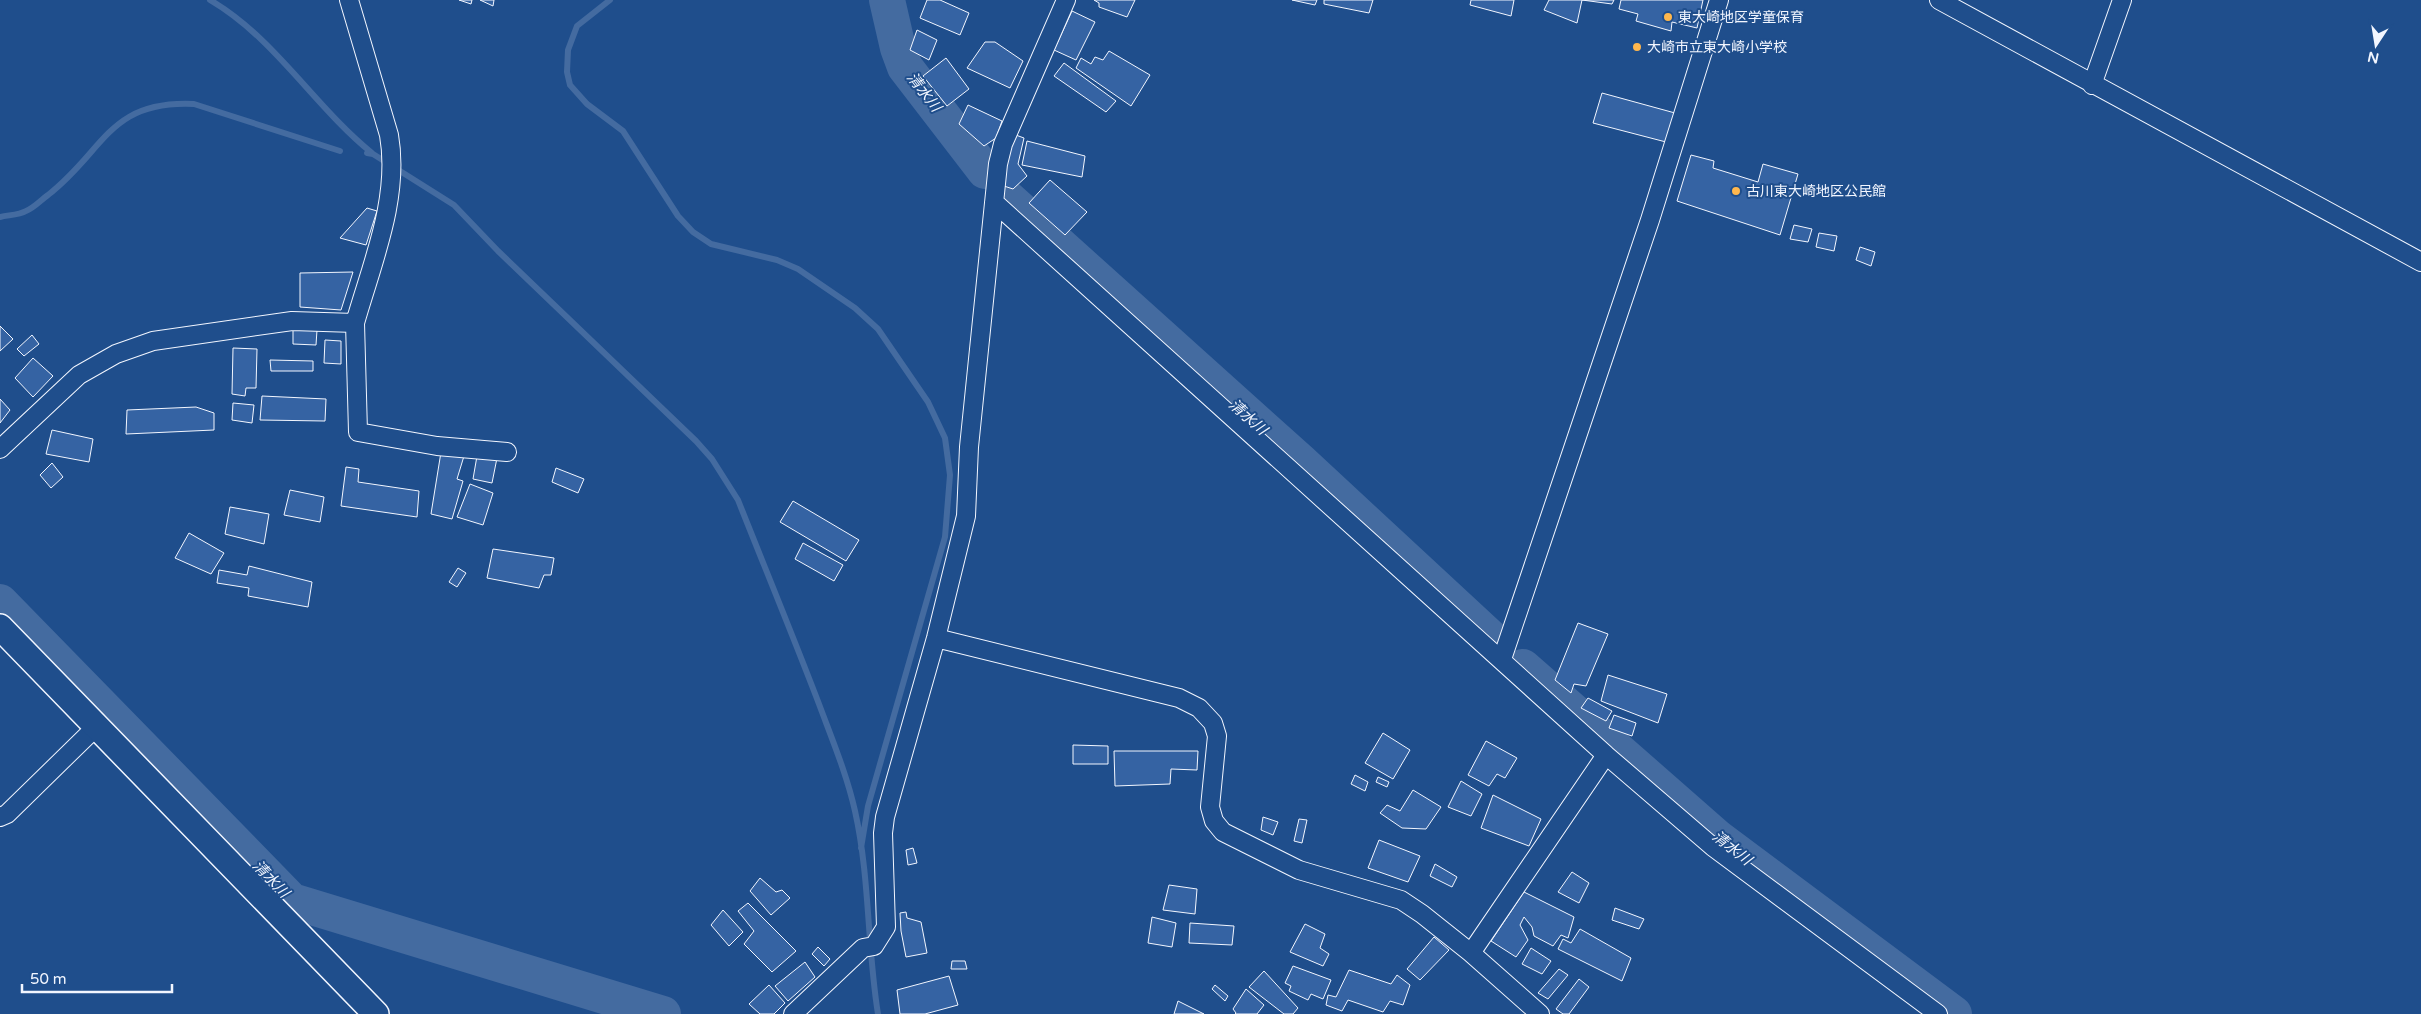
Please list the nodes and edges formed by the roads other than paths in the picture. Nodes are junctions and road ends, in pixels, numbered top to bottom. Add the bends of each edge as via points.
1 (349, 0) edge
2 (1066, 0) edge
3 (1719, 0) edge
4 (1938, 0) edge
5 (2122, 0) edge
6 (2092, 85) junction
7 (994, 202) junction
8 (2421, 262) edge
9 (355, 323) junction
10 (0, 449) edge
11 (507, 452) dead end
12 (0, 627) edge
13 (936, 638) junction
14 (1502, 659) junction
15 (96, 727) junction
16 (1606, 754) junction
17 (0, 817) edge
18 (1471, 953) junction
19 (376, 1014) edge
20 (793, 1014) edge
21 (1540, 1014) edge
22 (1937, 1014) edge

1 - 9 street via 389,135 393,166 379,238
2 - 7 street via 1003,144
3 - 14 street via 1650,220
4 - 6 street
5 - 6 street
6 - 8 street
7 - 13 street via 969,447 966,516
7 - 14 street
9 - 10 street via 292,321 153,340 116,354 79,375
9 - 11 street via 358,432 437,446
12 - 15 street
13 - 18 street via 1179,698 1199,708 1213,723 1217,736 1210,807 1214,821 1223,832 1299,870 1401,900
13 - 20 street via 885,817 886,927 869,947
14 - 16 street
15 - 17 street via 7,814
15 - 19 street
16 - 18 street
16 - 22 street via 1714,847
18 - 21 street

